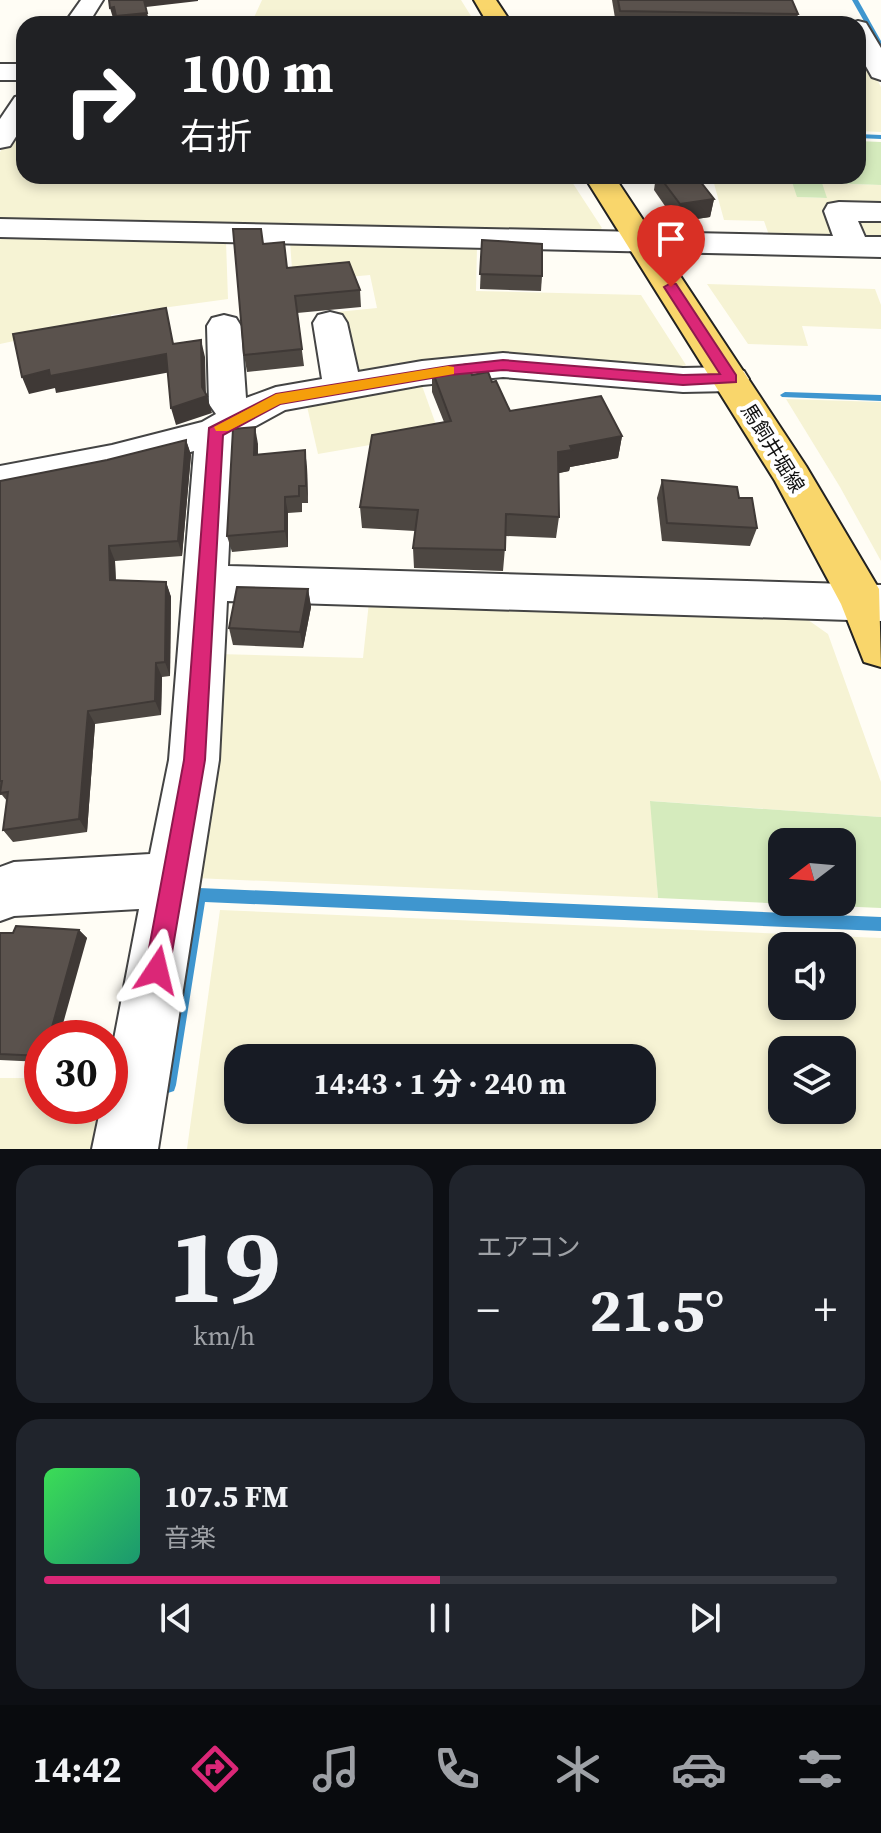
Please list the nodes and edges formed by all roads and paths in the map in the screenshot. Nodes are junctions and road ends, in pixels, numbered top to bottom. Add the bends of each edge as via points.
1 (16, 115) edge
2 (0, 140) edge
3 (604, 184) edge
4 (881, 212) edge
5 (0, 228) edge
6 (641, 241) junction
7 (867, 247) edge
8 (330, 323) dead end
9 (224, 326) dead end
10 (731, 379) junction
11 (342, 387) junction
12 (229, 423) junction
13 (0, 481) edge
14 (204, 583) junction
15 (872, 602) edge
16 (881, 648) edge
17 (173, 880) junction
18 (0, 894) edge
19 (125, 1149) edge

1 - 2 street
3 - 6 main road, 馬飼井堀線
4 - 7 street via 839,211
5 - 6 street
6 - 7 street
6 - 10 main road, 馬飼井堀線
8 - 11 street
9 - 12 street
10 - 11 street via 503,365
10 - 15 main road, 馬飼井堀線
11 - 12 street via 276,399
12 - 13 street via 112,459
12 - 14 street
14 - 15 street
14 - 17 street via 194,760
15 - 16 main road, 馬飼井堀線
17 - 18 street
17 - 19 street

